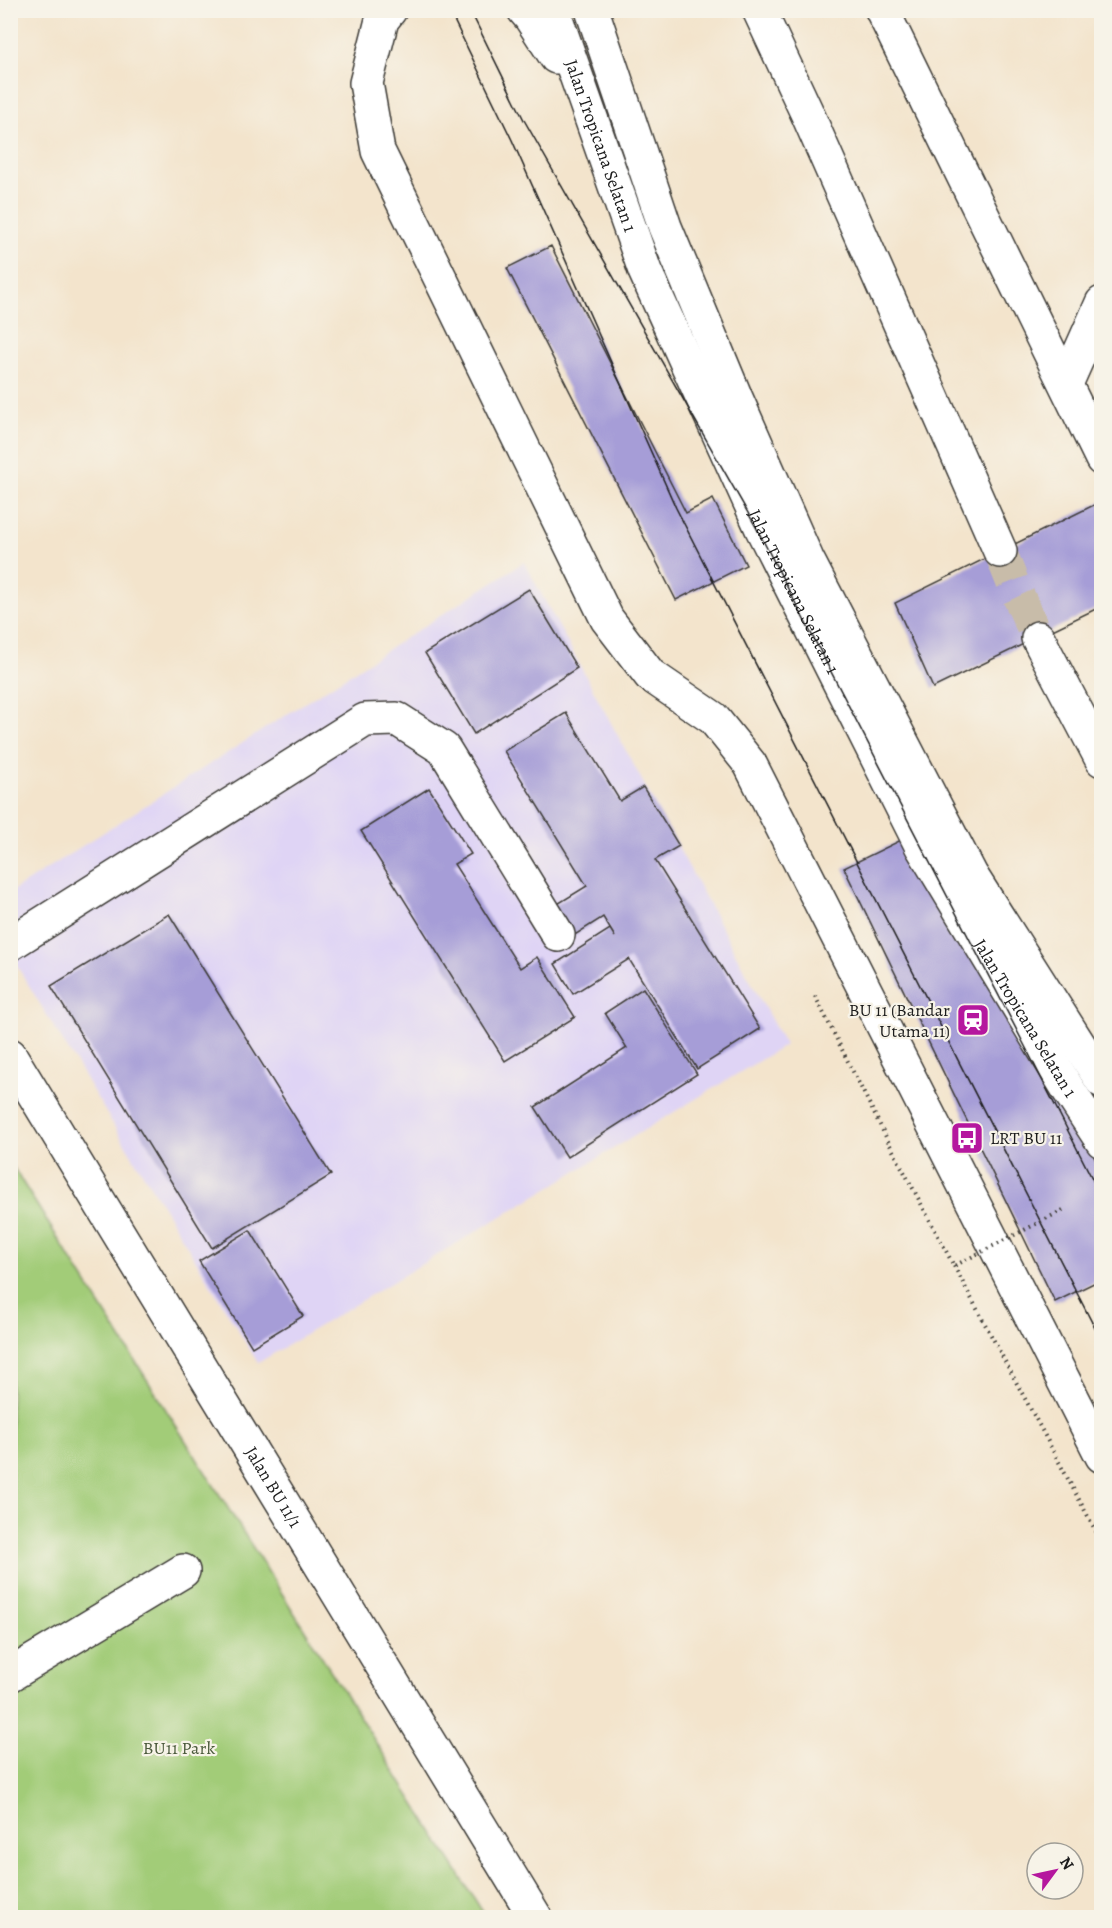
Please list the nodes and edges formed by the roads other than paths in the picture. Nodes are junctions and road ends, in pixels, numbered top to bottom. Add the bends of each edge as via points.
1 (390, 10) edge
2 (524, 10) edge
3 (553, 10) edge
4 (591, 10) edge
5 (759, 10) edge
6 (882, 10) edge
7 (587, 106) junction
8 (1101, 303) edge
9 (1066, 384) junction
10 (1101, 459) edge
11 (1000, 551) tunnel mouth
12 (1038, 638) tunnel mouth
13 (1101, 760) edge
14 (558, 935) dead end
15 (10, 944) edge
16 (10, 1055) edge
17 (1101, 1081) edge
18 (1101, 1141) edge
19 (1101, 1456) edge
20 (183, 1571) dead end
21 (10, 1675) edge
22 (536, 1917) edge

1 - 19 main road via 382,20 366,83 378,150 607,619 651,675 713,717 750,764
2 - 7 main road
3 - 7 main road, Jalan Tropicana Selatan 1
4 - 17 main road, Jalan Tropicana Selatan 1 via 665,227 807,559 971,875
5 - 11 main road
6 - 9 main road
7 - 18 main road, Jalan Tropicana Selatan 1 via 645,271 767,539 922,847
8 - 9 main road
9 - 10 main road
12 - 13 main road
14 - 15 main road via 444,749 397,719 365,720
16 - 22 main road, Jalan BU 11/1
20 - 21 main road

